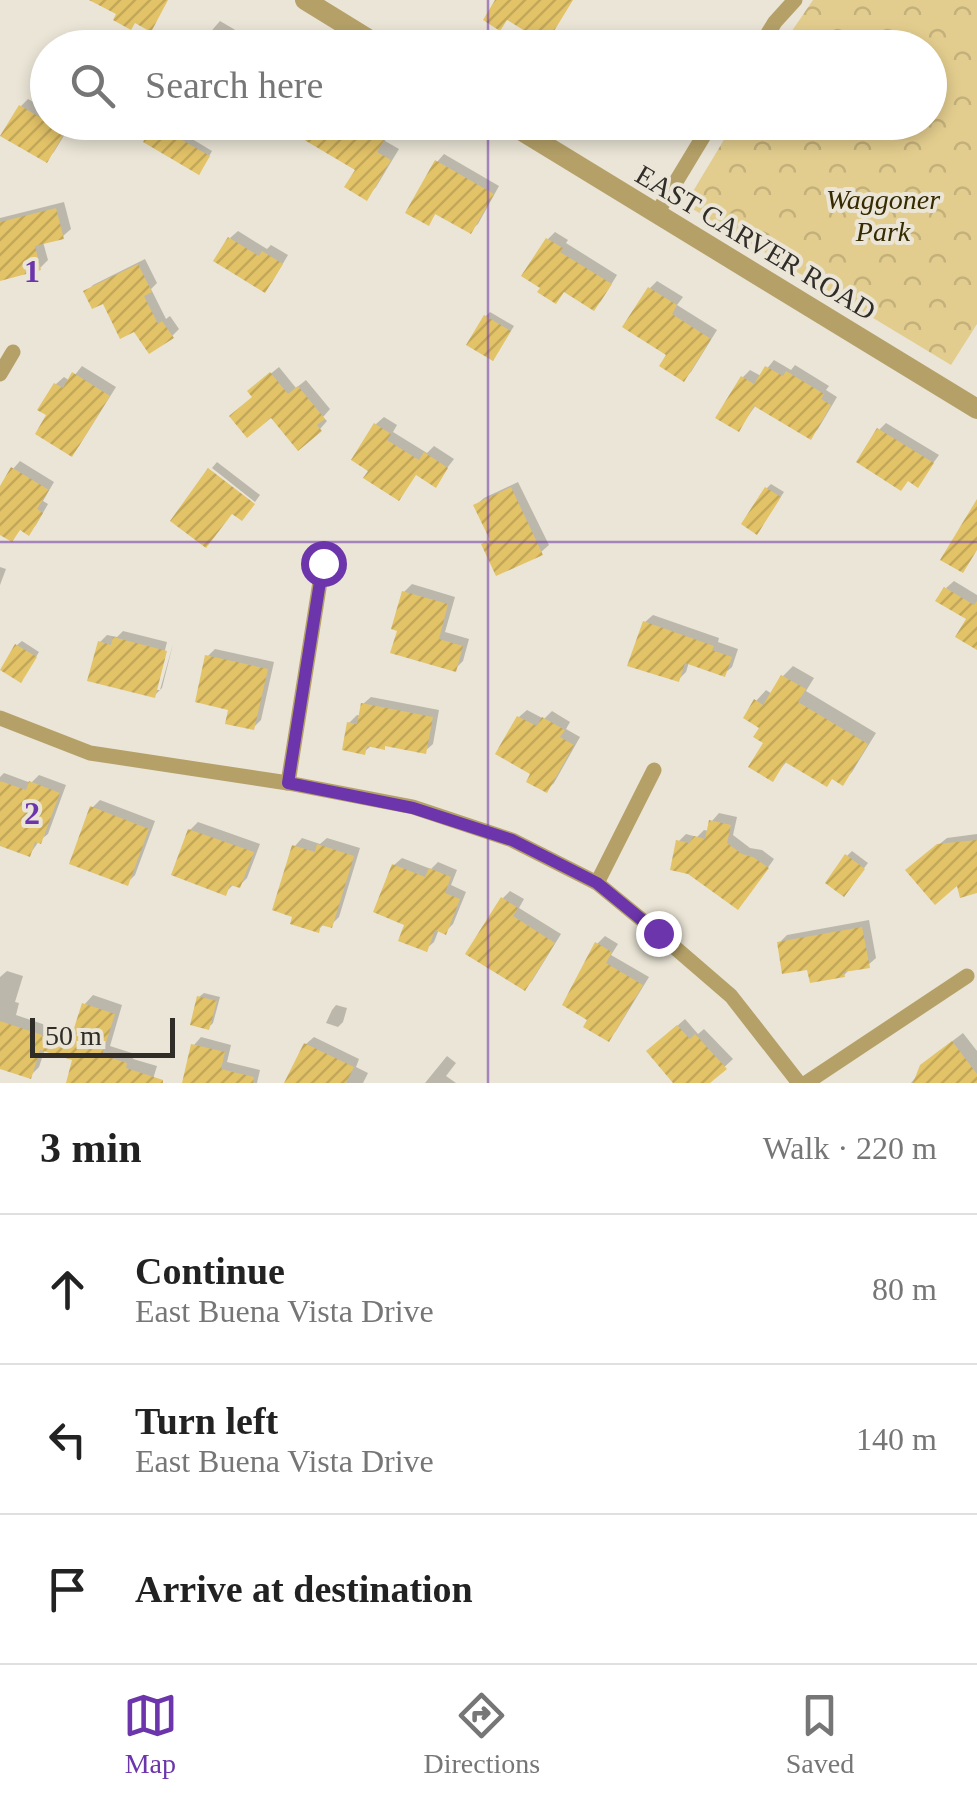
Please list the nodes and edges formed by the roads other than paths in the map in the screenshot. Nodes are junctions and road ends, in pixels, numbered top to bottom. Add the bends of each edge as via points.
1 (305, 0) edge
2 (794, 0) edge
3 (354, 30) edge
4 (770, 30) edge
5 (536, 140) edge
6 (701, 140) edge
7 (657, 214) junction
8 (12, 352) dead end
9 (0, 374) edge
10 (977, 409) edge
11 (323, 563) dead end
12 (0, 718) edge
13 (654, 770) dead end
14 (288, 783) junction
15 (597, 883) junction
16 (966, 976) dead end
17 (802, 1083) edge

1 - 3 street
2 - 4 street
5 - 7 street, EAST CARVER ROAD
6 - 7 street
7 - 10 street, EAST CARVER ROAD
8 - 9 street
11 - 14 street
12 - 14 street via 90,753
13 - 15 street
14 - 15 street via 426,812 512,840
15 - 17 street via 731,996
16 - 17 street

